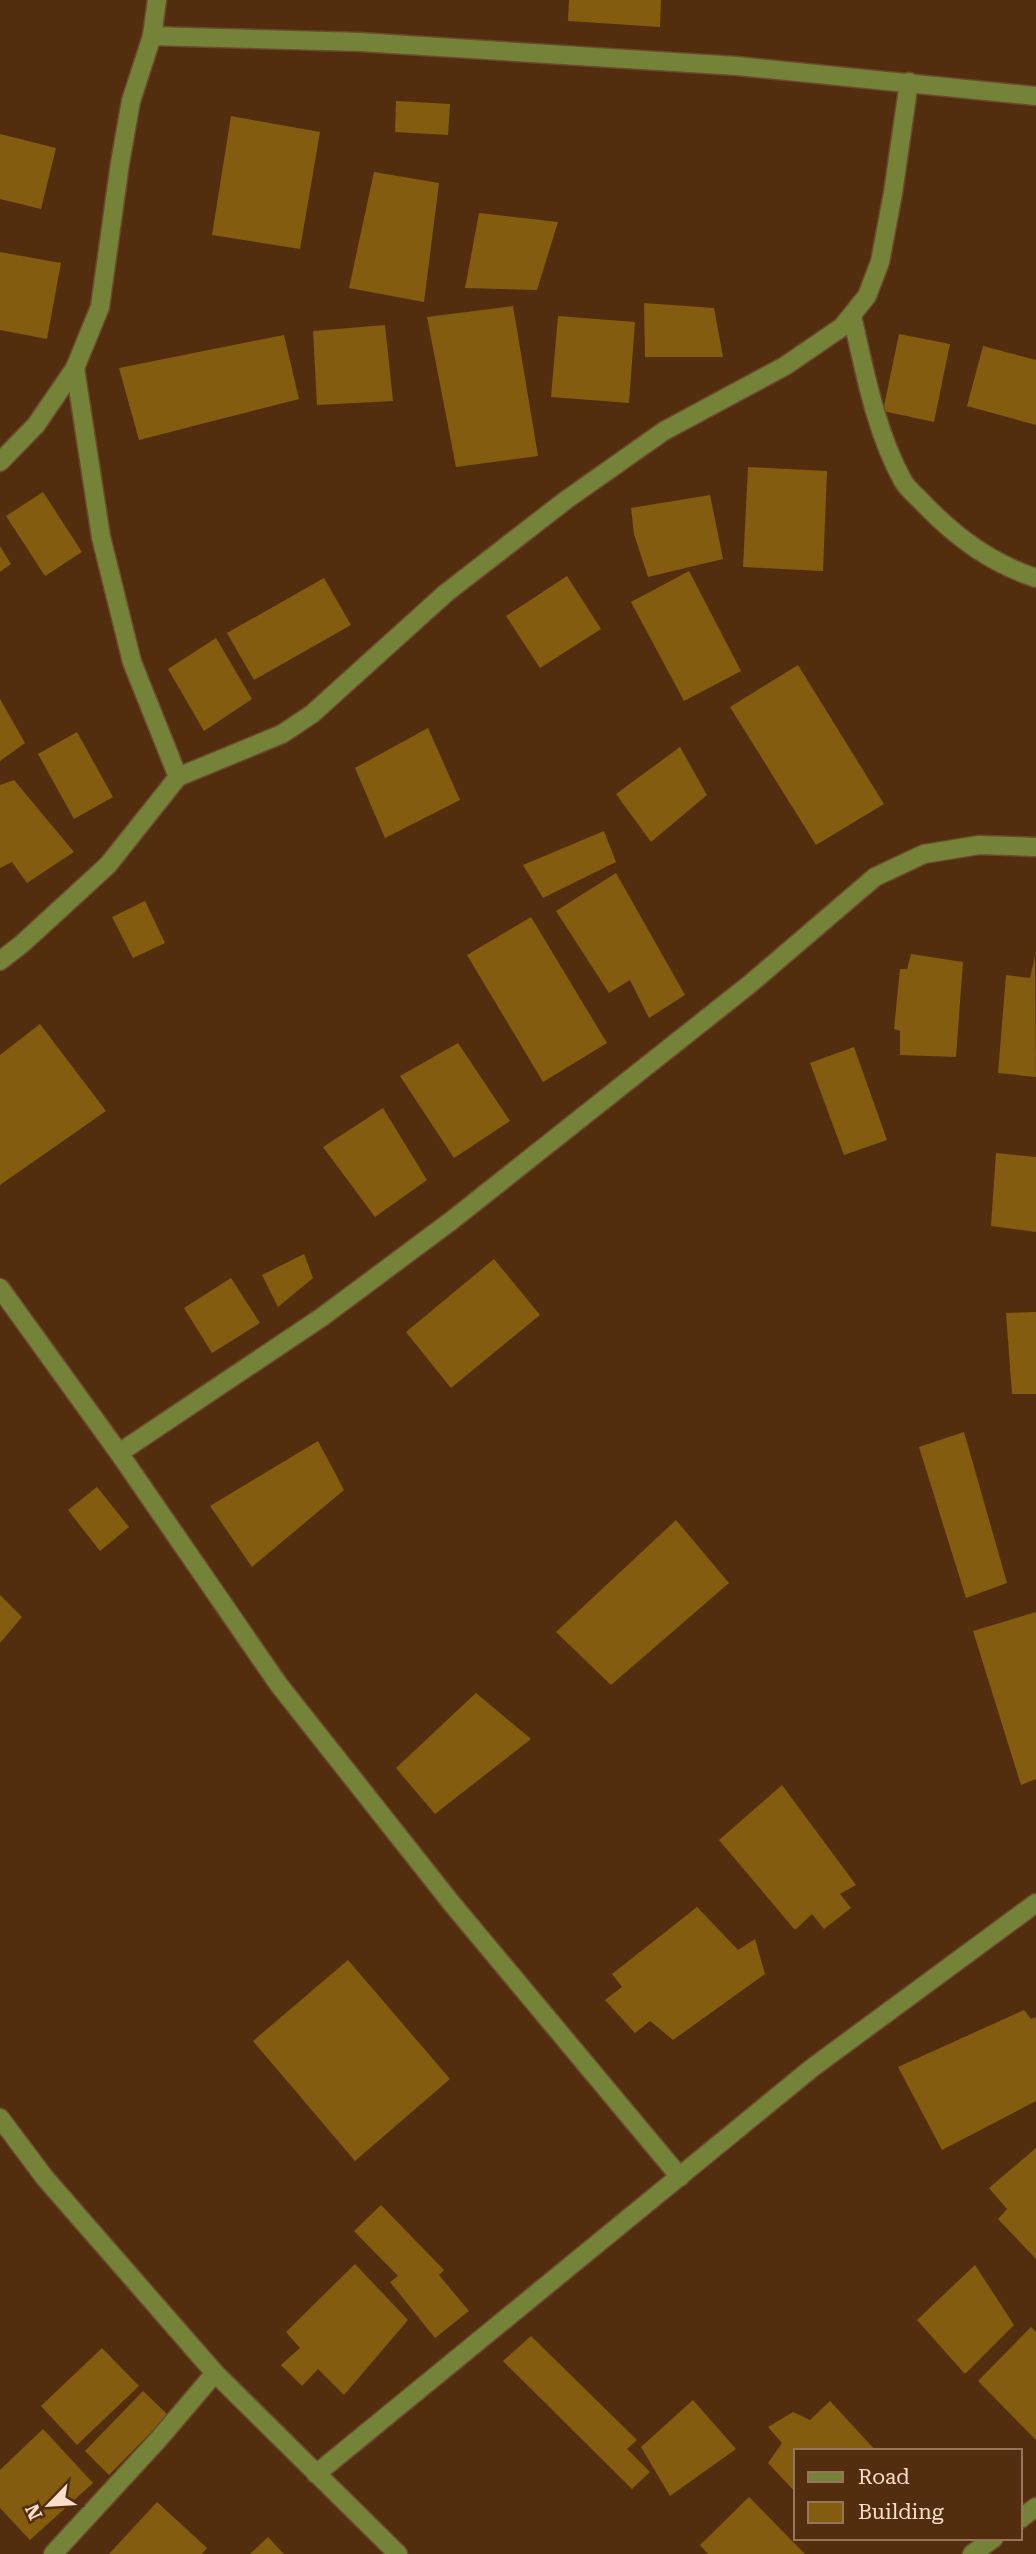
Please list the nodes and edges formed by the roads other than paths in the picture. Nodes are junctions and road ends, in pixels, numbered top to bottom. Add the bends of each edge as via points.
1 (157, 0) edge
2 (152, 36) junction
3 (909, 82) junction
4 (1036, 96) edge
5 (852, 316) junction
6 (75, 368) junction
7 (0, 462) edge
8 (1036, 578) edge
9 (178, 777) junction
10 (1036, 847) edge
11 (0, 961) edge
12 (0, 1288) edge
13 (119, 1453) junction
14 (1036, 1903) edge
15 (0, 2119) edge
16 (680, 2177) junction
17 (215, 2373) junction
18 (316, 2474) junction
19 (991, 2540) edge
20 (53, 2554) edge
21 (398, 2554) edge
22 (972, 2554) edge

1 - 2 street
2 - 3 street via 667,61
2 - 6 street via 131,101 100,307
3 - 4 street
3 - 5 street via 880,262 867,296
5 - 8 street via 874,412 905,484 951,532 1007,569
5 - 9 street via 785,366 664,431 566,500 446,593 312,714 282,734
6 - 7 street via 36,425
6 - 9 street via 101,537 129,649
9 - 11 street via 108,865
10 - 13 street via 979,845 924,854 875,877 750,984 451,1221 322,1317
12 - 13 street
13 - 16 street via 279,1685 453,1905
14 - 16 street via 812,2068
15 - 17 street via 45,2178
16 - 18 street
17 - 18 street
17 - 20 street
18 - 21 street
19 - 22 street

